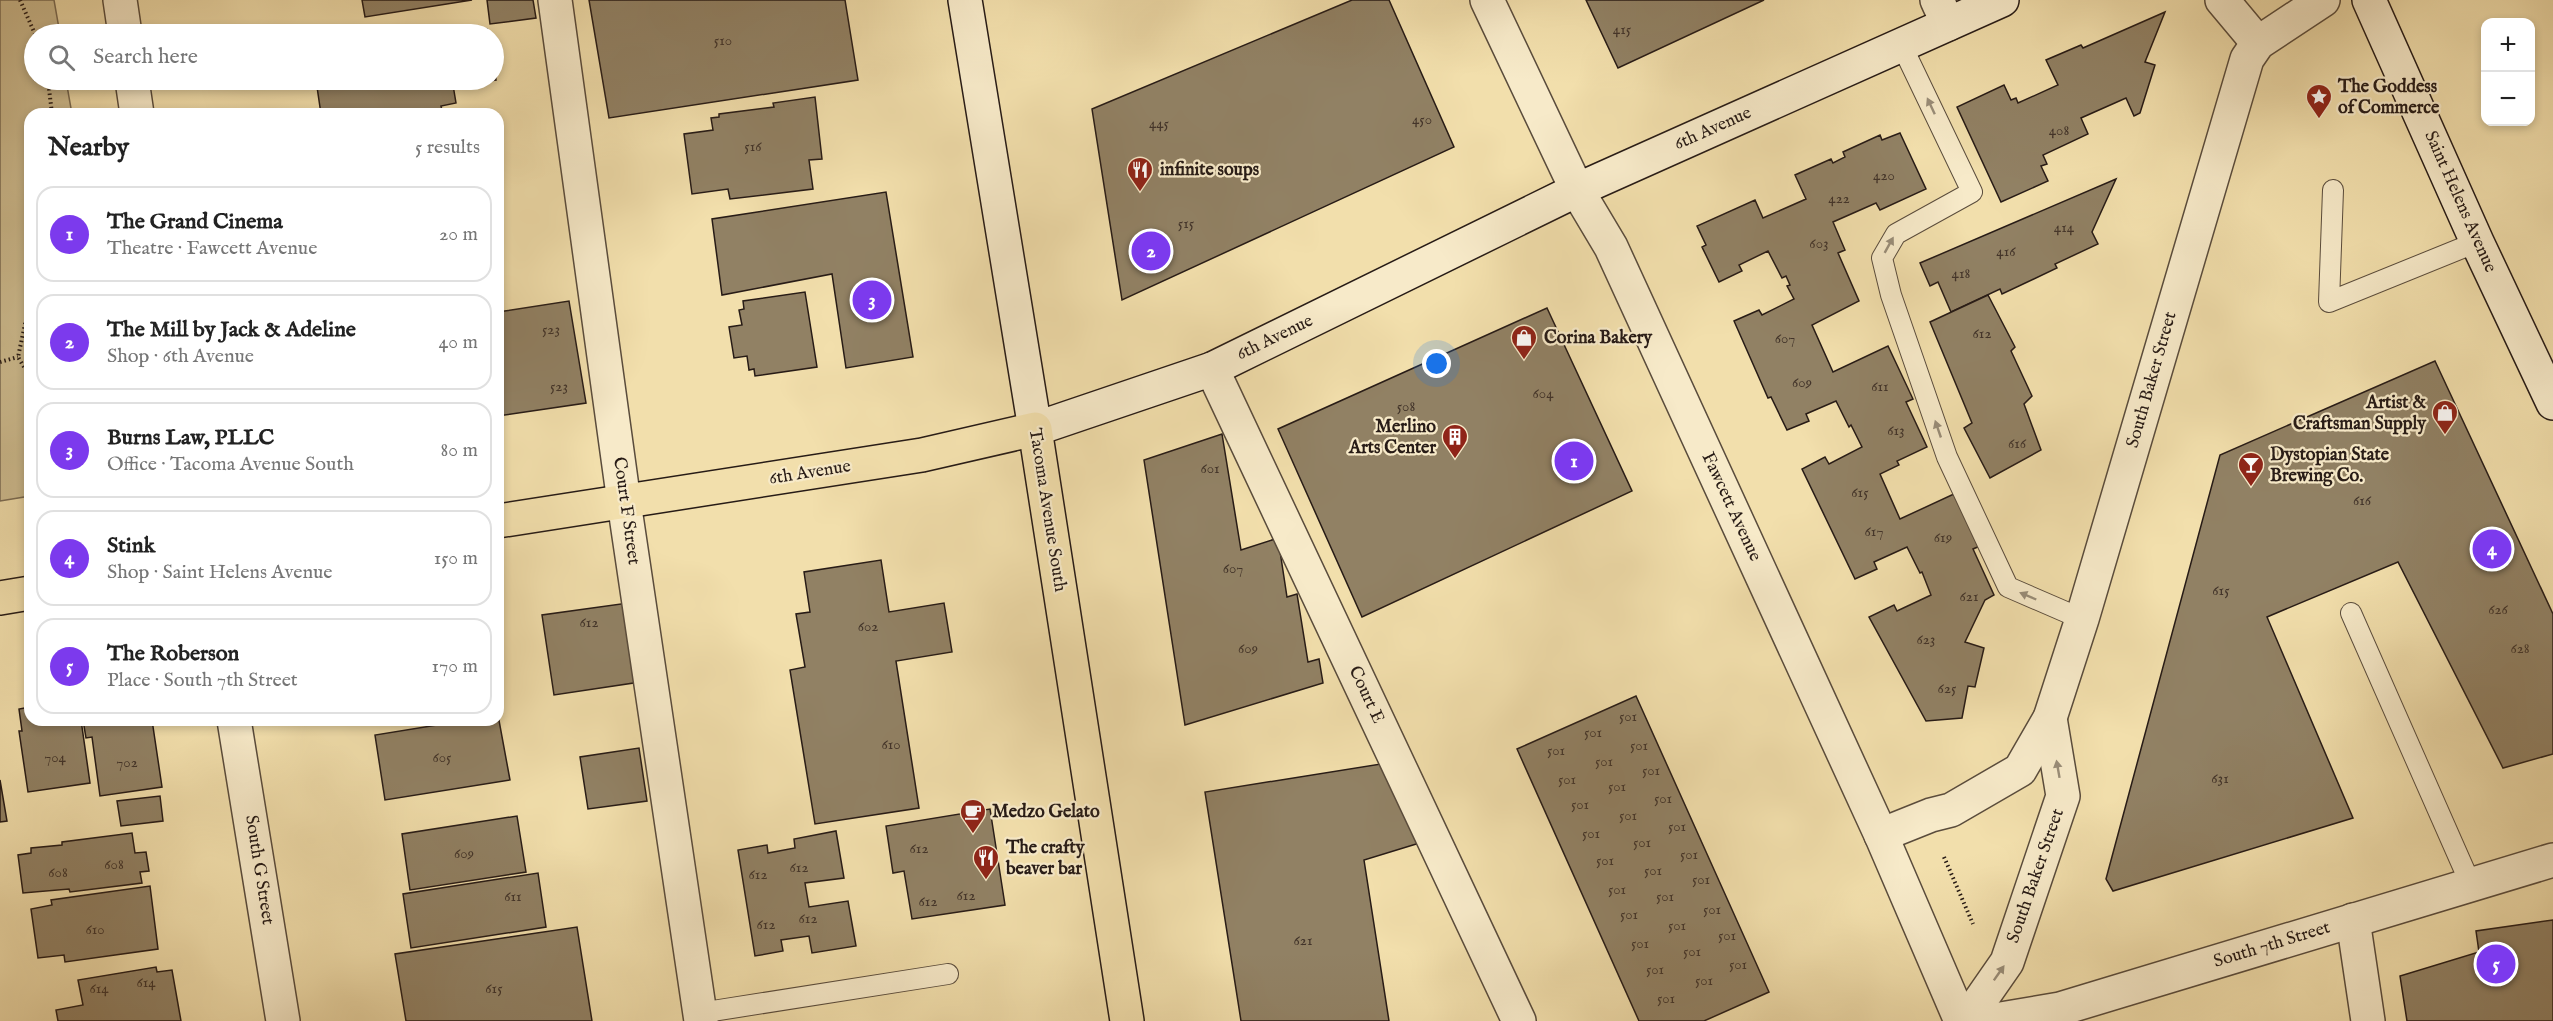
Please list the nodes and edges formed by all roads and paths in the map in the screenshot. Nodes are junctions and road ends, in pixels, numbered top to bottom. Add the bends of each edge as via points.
1 (20, 0) edge
2 (120, 0) edge
3 (555, 0) edge
4 (965, 0) edge
5 (1487, 0) edge
6 (2002, 0) edge
7 (2222, 0) edge
8 (2323, 0) edge
9 (2369, 0) edge
10 (1942, 12) edge
11 (31, 24) edge
12 (124, 24) edge
13 (2258, 43) junction
14 (1902, 46) junction
15 (49, 90) edge
16 (133, 90) edge
17 (51, 108) edge
18 (136, 108) edge
19 (1577, 190) junction
20 (2333, 190) dead end
21 (2477, 242) junction
22 (24, 329) edge
23 (18, 357) junction
24 (0, 362) edge
25 (24, 367) edge
26 (1212, 369) junction
27 (2553, 403) edge
28 (1035, 429) junction
29 (624, 502) junction
30 (504, 520) edge
31 (24, 594) edge
32 (0, 598) edge
33 (2352, 613) dead end
34 (2082, 619) junction
35 (2050, 718) junction
36 (235, 726) edge
37 (1881, 836) junction
38 (1943, 855) dead end
39 (2553, 860) edge
40 (2470, 885) junction
41 (2353, 920) junction
42 (1984, 925) dead end
43 (948, 974) dead end
44 (700, 1017) edge
45 (283, 1021) edge
46 (1127, 1021) edge
47 (1519, 1021) edge
48 (1963, 1021) edge
49 (1989, 1021) edge
50 (2368, 1021) edge

1 - 11 path
2 - 12 street
3 - 29 street, Court F Street
4 - 28 street, Tacoma Avenue South
5 - 19 street, Fawcett Avenue
6 - 10 street, 6th Avenue
7 - 13 street
8 - 13 street, South Baker Street
9 - 21 street, Saint Helens Avenue
10 - 14 street, 6th Avenue
13 - 34 street, South Baker Street via 2247,59
14 - 19 street, 6th Avenue
34 -> 14 lane via 2008,587 1947,457 1891,294 1882,258 1896,234 1972,192
15 - 17 path
16 - 18 street
19 - 26 street, 6th Avenue
19 - 37 street, Fawcett Avenue via 1611,247
20 - 21 lane via 2329,302
21 - 27 street, Saint Helens Avenue
22 - 23 path
23 - 24 path
23 - 25 path
26 - 28 street, 6th Avenue
26 - 47 street, Court E
28 - 29 main road, 6th Avenue via 922,455
28 - 46 main road, Tacoma Avenue South
29 - 30 main road, 6th Avenue
29 - 44 street, Court F Street
31 - 32 main road
33 - 40 lane
34 - 35 street, South Baker Street
35 - 37 street, South Baker Street via 2020,770 1951,810
48 -> 35 street, South Baker Street via 2007,962 2063,796
36 - 45 street, South G Street
37 - 48 street, Fawcett Avenue
38 - 42 path via 1974,925
39 - 40 street, South 7th Street
40 - 41 street, South 7th Street
41 - 49 street, South 7th Street via 2060,1009
41 - 50 street
43 - 44 lane

